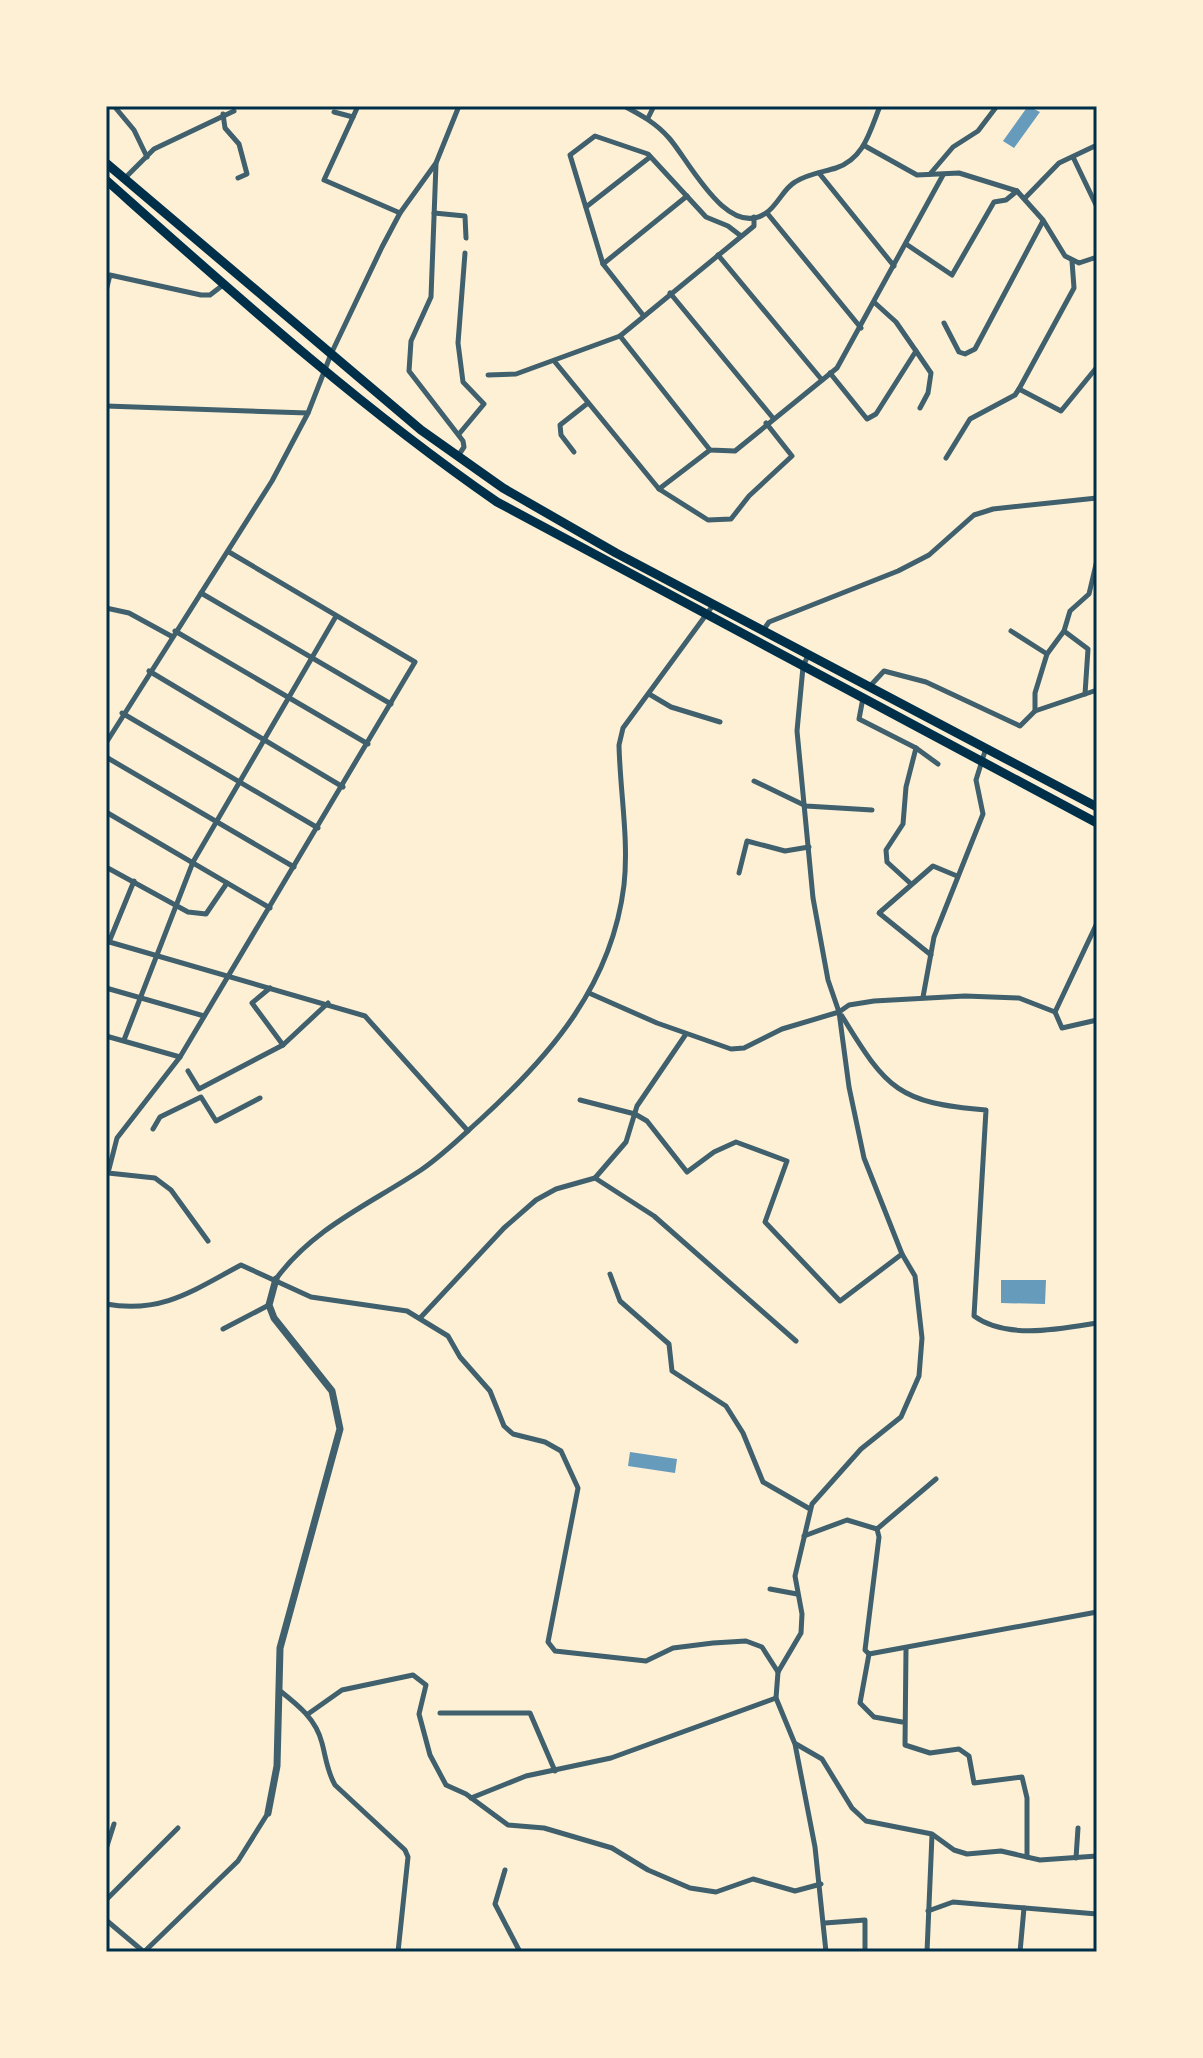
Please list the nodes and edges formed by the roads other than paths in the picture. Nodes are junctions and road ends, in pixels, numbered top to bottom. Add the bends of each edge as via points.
1 (114, 106) edge
2 (358, 106) edge
3 (459, 106) edge
4 (624, 106) edge
5 (654, 106) edge
6 (880, 106) edge
7 (997, 106) edge
8 (234, 111) dead end
9 (334, 112) dead end
10 (223, 114) junction
11 (353, 117) junction
12 (648, 118) junction
13 (1097, 145) edge
14 (865, 146) junction
15 (147, 157) junction
16 (650, 157) junction
17 (1073, 157) junction
18 (106, 163) edge
19 (436, 163) junction
20 (819, 173) junction
21 (930, 175) junction
22 (943, 175) junction
23 (238, 178) dead end
24 (124, 179) junction
25 (106, 180) edge
26 (1017, 191) junction
27 (687, 196) junction
28 (1025, 198) junction
29 (586, 207) junction
30 (1097, 207) edge
31 (400, 213) junction
32 (434, 213) junction
33 (767, 213) junction
34 (754, 217) junction
35 (1043, 220) junction
36 (741, 236) junction
37 (466, 238) dead end
38 (906, 244) junction
39 (465, 253) dead end
40 (718, 254) junction
41 (1097, 257) edge
42 (1072, 260) junction
43 (603, 264) junction
44 (894, 266) junction
45 (225, 283) junction
46 (106, 291) edge
47 (670, 293) junction
48 (875, 303) junction
49 (643, 315) junction
50 (944, 323) dead end
51 (861, 328) junction
52 (620, 336) junction
53 (916, 351) junction
54 (331, 354) junction
55 (555, 362) junction
56 (1097, 367) edge
57 (325, 369) junction
58 (830, 373) junction
59 (488, 375) dead end
60 (822, 380) junction
61 (1019, 389) junction
62 (588, 403) junction
63 (106, 406) edge
64 (920, 408) dead end
65 (308, 413) junction
66 (773, 418) junction
67 (766, 423) junction
68 (459, 434) junction
69 (710, 450) junction
70 (574, 452) dead end
71 (457, 457) junction
72 (946, 458) dead end
73 (659, 489) junction
74 (1097, 498) edge
75 (229, 552) junction
76 (1097, 560) edge
77 (201, 593) junction
78 (715, 602) junction
79 (106, 608) edge
80 (708, 615) junction
81 (335, 618) junction
82 (764, 629) junction
83 (1011, 631) dead end
84 (1064, 631) junction
85 (173, 634) junction
86 (809, 653) junction
87 (1047, 654) junction
88 (312, 658) junction
89 (803, 667) junction
90 (149, 671) junction
91 (871, 685) junction
92 (1097, 690) edge
93 (649, 694) junction
94 (1085, 694) junction
95 (289, 698) junction
96 (863, 698) junction
97 (391, 704) junction
98 (1035, 711) junction
99 (122, 713) junction
100 (720, 722) dead end
101 (264, 740) junction
102 (106, 743) edge
103 (368, 744) junction
104 (916, 748) junction
105 (986, 748) junction
106 (106, 757) edge
107 (980, 761) junction
108 (938, 764) dead end
109 (240, 781) junction
110 (754, 781) dead end
111 (343, 787) junction
112 (806, 806) junction
113 (1097, 807) edge
114 (872, 810) dead end
115 (106, 812) edge
116 (217, 822) junction
117 (1097, 823) edge
118 (318, 828) junction
119 (809, 847) junction
120 (193, 862) junction
121 (106, 867) edge
122 (294, 867) junction
123 (739, 873) dead end
124 (957, 876) junction
125 (134, 881) junction
126 (227, 883) junction
127 (910, 883) junction
128 (176, 905) junction
129 (270, 908) junction
130 (1097, 923) edge
131 (107, 941) edge
132 (154, 955) junction
133 (931, 955) junction
134 (229, 976) junction
135 (271, 987) junction
136 (106, 988) edge
137 (589, 993) junction
138 (138, 997) junction
139 (923, 997) junction
140 (328, 1003) junction
141 (839, 1012) junction
142 (1055, 1012) junction
143 (204, 1016) junction
144 (1097, 1020) edge
145 (686, 1034) junction
146 (106, 1036) edge
147 (124, 1040) junction
148 (283, 1045) junction
149 (180, 1057) junction
150 (188, 1071) dead end
151 (199, 1089) junction
152 (201, 1097) junction
153 (260, 1098) dead end
154 (580, 1100) dead end
155 (635, 1114) junction
156 (153, 1129) dead end
157 (468, 1131) junction
158 (595, 1178) junction
159 (208, 1241) dead end
160 (902, 1254) junction
161 (610, 1274) dead end
162 (276, 1279) junction
163 (106, 1304) edge
164 (269, 1305) junction
165 (421, 1317) junction
166 (1097, 1323) edge
167 (223, 1329) dead end
168 (796, 1341) dead end
169 (936, 1479) dead end
170 (810, 1509) junction
171 (877, 1529) junction
172 (803, 1537) junction
173 (770, 1589) dead end
174 (797, 1594) junction
175 (1097, 1612) edge
176 (906, 1649) junction
177 (869, 1654) junction
178 (778, 1672) junction
179 (279, 1690) junction
180 (776, 1698) junction
181 (440, 1713) dead end
182 (308, 1714) junction
183 (902, 1722) junction
184 (795, 1744) junction
185 (555, 1771) junction
186 (471, 1798) junction
187 (268, 1813) joint
188 (114, 1824) dead end
189 (178, 1828) dead end
190 (1078, 1828) dead end
191 (932, 1834) junction
192 (106, 1849) edge
193 (1097, 1856) edge
194 (1027, 1857) junction
195 (1076, 1858) junction
196 (505, 1870) dead end
197 (821, 1884) junction
198 (106, 1900) edge
199 (1024, 1908) junction
200 (928, 1911) junction
201 (1097, 1914) edge
202 (106, 1920) edge
203 (825, 1923) junction
204 (398, 1952) edge
205 (520, 1952) edge
206 (826, 1952) edge
207 (865, 1952) edge
208 (927, 1952) edge
209 (1020, 1952) edge

1 - 15 street
2 - 11 street
3 - 19 street
4 - 12 street
5 - 12 street
6 - 14 street
7 - 21 street
8 - 10 street
9 - 11 street
10 - 15 street
10 - 23 street via 247,174
11 - 31 street via 324,180
12 - 34 street via 715,202 732,213
13 - 17 street
14 - 20 street via 840,167
14 - 21 street via 905,171
15 - 24 street
16 - 27 street
16 - 29 street
16 - 29 street via 595,136 570,155
17 - 28 street via 1059,163
17 - 30 street
18 - 24 main road
19 - 31 street
19 - 32 street
20 - 33 street via 796,181
20 - 44 street
21 - 22 street
22 - 26 street via 978,176
22 - 38 street
24 - 54 main road
25 - 45 main road
26 - 28 street
26 - 38 street via 994,202 952,275
27 - 36 street via 706,217
27 - 43 street
28 - 35 street
29 - 43 street
31 - 54 street
32 - 37 street via 465,216
32 - 68 street via 431,297 411,341 409,371
33 - 34 street
33 - 51 street
34 - 36 street via 754,226
35 - 42 street
35 - 50 street via 975,349 959,352
36 - 40 street
38 - 44 street
39 - 68 street via 458,343 463,382 484,404
40 - 47 street
40 - 60 street
41 - 42 street
42 - 61 street via 1074,288
43 - 49 street
44 - 48 street
45 - 46 street via 210,295 201,295 110,275
45 - 57 main road
47 - 49 street
47 - 66 street
48 - 51 street
48 - 53 street
49 - 52 street
51 - 58 street
52 - 55 street
52 - 69 street
53 - 58 street via 876,414 867,419
53 - 64 street via 931,373
54 - 57 street
54 - 71 main road
55 - 59 street via 516,374
55 - 62 street
56 - 61 street via 1061,411
57 - 65 street
57 - 80 main road via 421,449 497,502
58 - 60 street
60 - 66 street
61 - 72 street via 970,419
62 - 70 street via 560,425
62 - 73 street
63 - 65 street
65 - 75 street
66 - 67 street
67 - 69 street via 735,451
67 - 73 street via 792,456 731,519 708,520
68 - 71 street via 464,447
69 - 73 street
71 - 78 main road via 556,520
74 - 82 street via 974,515 929,555 769,622
75 - 77 street
75 - 81 street
76 - 84 street via 1089,594 1070,611
77 - 85 street
77 - 88 street
78 - 80 street
78 - 82 main road
79 - 85 street
80 - 89 main road
80 - 93 street
81 - 88 street
81 - 97 street via 415,662
82 - 86 main road
83 - 87 street
84 - 87 street
84 - 94 street via 1088,649
85 - 90 street
85 - 95 street
86 - 89 street
86 - 91 main road
87 - 98 street
88 - 95 street
88 - 97 street
89 - 96 main road
89 - 112 street via 797,731
90 - 99 street
90 - 101 street
91 - 98 street via 884,671 926,682 1020,726
91 - 105 main road
92 - 94 street
93 - 100 street via 671,707
93 - 137 street via 623,728 619,745 624,884 617,921
94 - 98 street
95 - 101 street
95 - 103 street
96 - 104 street via 859,719
96 - 107 main road
97 - 103 street
99 - 102 street
99 - 109 street
101 - 109 street
101 - 111 street
103 - 111 street
104 - 108 street
104 - 127 street via 903,824 886,850 887,862
105 - 107 street
105 - 113 main road
106 - 116 street
107 - 117 main road
107 - 124 street via 976,784 983,814
109 - 116 street
109 - 118 street
110 - 112 street
111 - 118 street
112 - 114 street
112 - 119 street
115 - 120 street
116 - 120 street
116 - 122 street
118 - 122 street
119 - 123 street via 785,851 747,841
119 - 141 street via 813,898
120 - 126 street
120 - 128 street
121 - 125 street
122 - 129 street
124 - 127 street via 933,866
124 - 133 street
125 - 128 street
125 - 131 street
126 - 128 street via 206,914
126 - 129 street
127 - 133 street via 879,913
128 - 132 street
129 - 134 street
130 - 142 street
131 - 132 street
132 - 134 street
132 - 138 street
133 - 139 street
134 - 135 street
134 - 143 street
135 - 140 street
135 - 148 street via 252,1003
136 - 138 street
137 - 145 street
137 - 157 street via 544,1060
138 - 143 street
138 - 147 street
139 - 141 street via 849,1005
139 - 142 street via 1019,998
140 - 148 street
140 - 157 street via 365,1016
141 - 145 street via 782,1029 744,1048 731,1049
141 - 160 street via 864,1158
141 - 166 street via 874,1065 903,1094 927,1103 986,1110 974,1316 985,1324 1037,1331
142 - 144 street via 1062,1028
143 - 149 street
145 - 155 street
146 - 147 street
147 - 149 street
148 - 151 street
149 - 159 street via 117,1138 107,1169 155,1178 171,1190
150 - 151 street
151 - 152 street
152 - 153 street via 216,1121
152 - 156 street via 160,1117
154 - 155 street
155 - 158 street via 626,1142
155 - 160 street via 647,1121 687,1172 736,1142 787,1161 765,1222 840,1301
157 - 162 street via 426,1166 309,1242
158 - 165 street via 536,1200
158 - 168 street via 662,1223
160 - 170 street via 915,1276 921,1308 922,1355 913,1394 901,1417 861,1449
161 - 170 street via 620,1301 669,1344 672,1371 726,1406 763,1482
162 - 163 street via 241,1265 164,1305
162 - 164 street
162 - 165 street via 311,1297
164 - 167 street
164 - 179 street via 332,1391 340,1429 286,1617
165 - 178 street via 448,1336 490,1391 504,1426 561,1451 578,1488 548,1642 555,1651 646,1661 673,1648 746,1641 762,1647
169 - 171 street
170 - 172 street
171 - 172 street via 847,1520
171 - 177 street via 865,1650
172 - 174 street
173 - 174 street
174 - 178 street via 801,1633
175 - 176 street
176 - 177 street
176 - 183 street
177 - 183 street via 860,1703 874,1717
178 - 180 street
179 - 182 street
179 - 187 street via 277,1766
180 - 184 street
180 - 185 street via 611,1758
181 - 185 street via 530,1713
182 - 186 street via 342,1690 400,1676 422,1678 426,1685 419,1714 430,1755 446,1785
182 - 204 street via 335,1785 405,1850
183 - 194 street via 910,1750 959,1749 969,1756 974,1783 1022,1777
184 - 191 street via 822,1759 866,1821
184 - 197 street
185 - 186 street via 526,1776
186 - 197 street via 508,1825 544,1828 612,1848 690,1888 716,1892 753,1879 795,1891
187 - 202 street via 238,1861 144,1952
188 - 192 street
189 - 198 street
190 - 195 street
191 - 194 street via 967,1854 1001,1851
191 - 200 street
193 - 195 street
194 - 195 street
196 - 205 street via 495,1904
197 - 203 street
199 - 200 street via 953,1902
199 - 201 street
199 - 209 street
200 - 208 street
203 - 206 street
203 - 207 street via 865,1920

